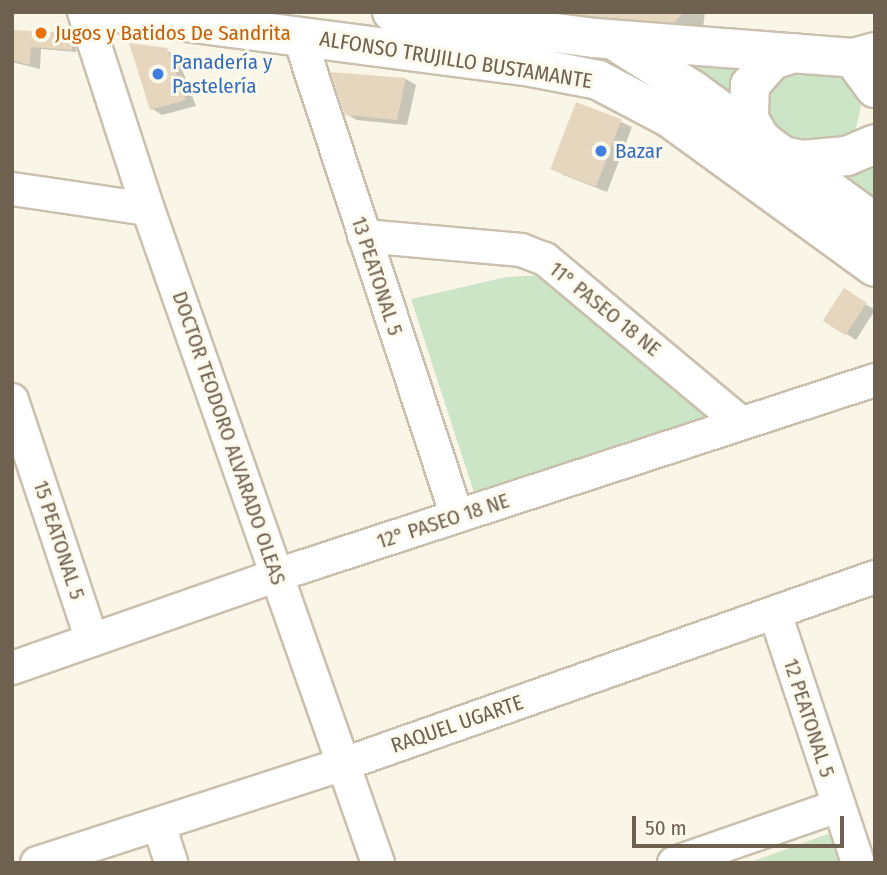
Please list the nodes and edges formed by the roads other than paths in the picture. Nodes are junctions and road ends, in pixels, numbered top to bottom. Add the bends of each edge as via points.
1 (84, 12) edge
2 (109, 12) edge
3 (392, 12) edge
4 (300, 24) edge
5 (596, 38) junction
6 (794, 53) junction
7 (864, 55) edge
8 (875, 88) edge
9 (875, 144) edge
10 (779, 155) junction
11 (12, 189) edge
12 (148, 209) junction
13 (875, 223) edge
14 (364, 236) junction
15 (875, 267) edge
16 (875, 380) edge
17 (12, 400) edge
18 (741, 423) junction
19 (457, 516) junction
20 (277, 575) junction
21 (875, 577) edge
22 (775, 613) junction
23 (92, 640) junction
24 (12, 668) edge
25 (344, 764) junction
26 (838, 806) junction
27 (159, 825) junction
28 (37, 863) edge
29 (171, 863) edge
30 (378, 863) edge
31 (674, 863) edge
32 (858, 863) edge

1 - 12 street, DOCTOR TEODORO ALVARADO OLEAS
2 - 4 street, ALFONSO TRUJILLO BUSTAMANTE
3 - 5 street, ALFONSO TRUJILLO BUSTAMANTE
4 - 14 street, 13 PEATONAL 5
4 - 15 street, ALFONSO TRUJILLO BUSTAMANTE via 570,73 626,93 670,118
5 - 6 street
5 - 10 street via 639,53
6 - 7 street
6 - 10 street via 763,67 747,96 754,129
7 - 8 street
9 - 10 street via 824,160
10 - 13 street
11 - 12 street
12 - 20 street, DOCTOR TEODORO ALVARADO OLEAS
14 - 18 street, 11° PASEO 18 NE via 521,250 545,259
14 - 19 street, 13 PEATONAL 5
16 - 18 street, 12° PASEO 18 NE
17 - 23 street, 15 PEATONAL 5
18 - 19 street, 12° PASEO 18 NE
19 - 20 street, 12° PASEO 18 NE
20 - 23 street, 12° PASEO 18 NE
20 - 25 street, DOCTOR TEODORO ALVARADO OLEAS
21 - 22 street, RAQUEL UGARTE
22 - 25 street, RAQUEL UGARTE
22 - 26 street, 12 PEATONAL 5
23 - 24 street, 12° PASEO 18 NE
25 - 27 street, RAQUEL UGARTE
25 - 30 street, DOCTOR TEODORO ALVARADO OLEAS
26 - 31 street
26 - 32 street, 12 PEATONAL 5
27 - 28 street, RAQUEL UGARTE
27 - 29 street

